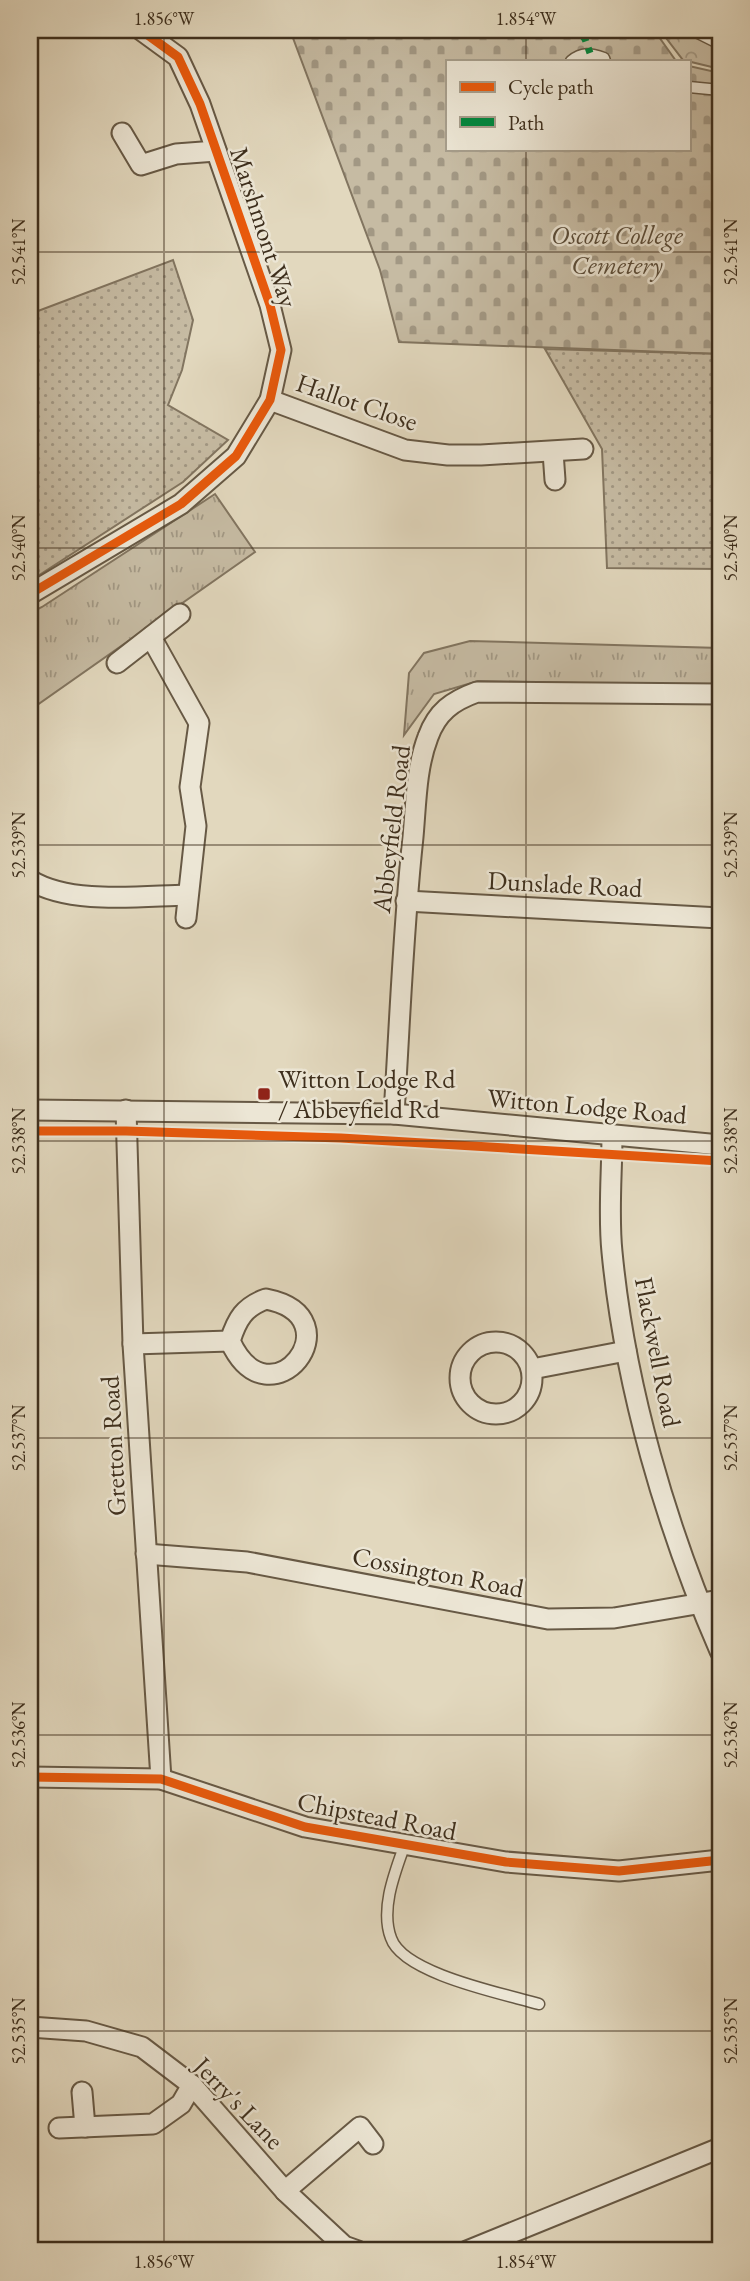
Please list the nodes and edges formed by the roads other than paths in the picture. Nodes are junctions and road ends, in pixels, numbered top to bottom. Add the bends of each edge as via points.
1 (141, 30) edge
2 (692, 30) edge
3 (720, 44) edge
4 (572, 60) edge
5 (605, 60) edge
6 (690, 87) edge
7 (720, 90) edge
8 (122, 133) dead end
9 (216, 151) junction
10 (270, 400) junction
11 (583, 449) dead end
12 (553, 452) junction
13 (555, 480) dead end
14 (30, 594) edge
15 (180, 614) dead end
16 (151, 637) junction
17 (117, 663) dead end
18 (720, 694) edge
19 (30, 880) edge
20 (187, 895) junction
21 (406, 901) junction
22 (186, 918) dead end
23 (720, 918) edge
24 (30, 1110) edge
25 (126, 1110) junction
26 (394, 1114) junction
27 (612, 1135) junction
28 (720, 1145) edge
29 (230, 1341) dead end
30 (133, 1344) junction
31 (626, 1351) junction
32 (532, 1369) dead end
33 (146, 1554) junction
34 (720, 1600) edge
35 (700, 1605) junction
36 (720, 1651) edge
37 (30, 1777) edge
38 (162, 1779) junction
39 (405, 1844) junction
40 (720, 1860) edge
41 (539, 2004) dead end
42 (30, 2027) edge
43 (192, 2085) junction
44 (82, 2092) dead end
45 (85, 2127) junction
46 (59, 2128) dead end
47 (373, 2144) dead end
48 (720, 2148) edge
49 (285, 2191) junction
50 (358, 2251) edge
51 (467, 2251) edge

1 - 9 street, Marshmont Way via 178,57
2 - 3 lane
4 - 5 lane via 590,53
6 - 7 lane
8 - 9 street via 134,170 176,154
9 - 10 street, Marshmont Way via 270,305 281,350
10 - 12 street, Hallot Close via 405,450 448,455
10 - 14 street, Marshmont Way via 236,456 181,504
11 - 12 street, Hallot Close
12 - 13 street
15 - 16 street
16 - 17 street
16 - 20 street via 199,723 190,787 196,825
18 - 21 street, Abbeyfield Road via 477,692 457,699 439,716 421,761
19 - 20 street via 79,896
20 - 22 street
21 - 23 street, Dunslade Road
21 - 26 street, Abbeyfield Road
24 - 25 street, Witton Lodge Road
25 - 26 street, Witton Lodge Road
25 - 30 street, Gretton Road
26 - 27 street, Witton Lodge Road
27 - 28 street, Witton Lodge Road
27 - 31 street, Flackwell Road via 611,1250
29 - 30 street
30 - 33 street, Gretton Road
31 - 32 street
31 - 35 street, Flackwell Road via 658,1478
33 - 35 street, Cossington Road via 247,1562 548,1619 614,1618
33 - 38 street, Gretton Road
34 - 35 street, Cossington Road
35 - 36 street, Flackwell Road
37 - 38 street, Chipstead Road
38 - 39 street, Chipstead Road via 304,1827
39 - 40 street, Chipstead Road via 506,1862 619,1871
39 - 41 lane via 387,1912 391,1940 407,1959 442,1976
42 - 43 street, Jerry's Lane via 86,2031 142,2047
43 - 45 street via 181,2104 153,2124
43 - 49 street, Jerry's Lane
44 - 45 street
45 - 46 street
47 - 49 street, Jerry's Lane via 360,2127
48 - 51 street
49 - 50 street, Jerry's Lane via 344,2246

